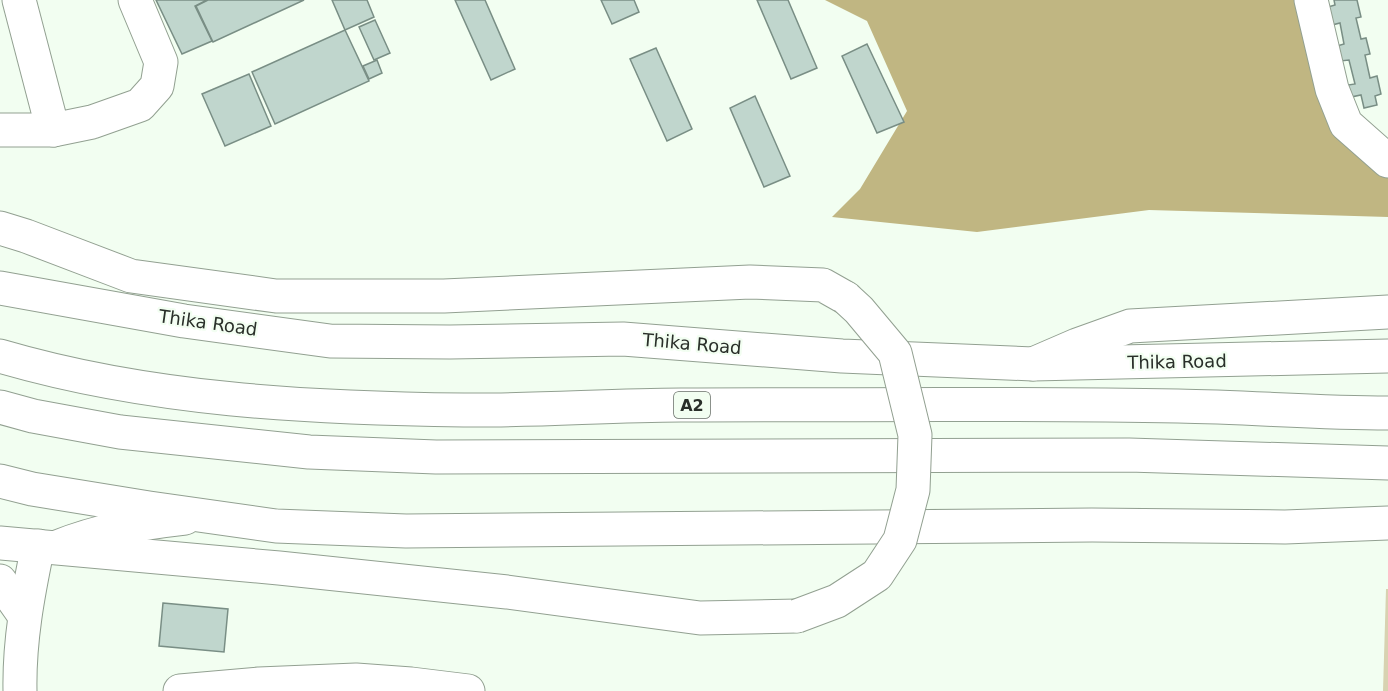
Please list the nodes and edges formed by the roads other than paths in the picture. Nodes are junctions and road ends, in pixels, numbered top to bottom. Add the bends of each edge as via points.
1 (19, 0) edge
2 (135, 0) edge
3 (1311, 0) edge
4 (0, 130) edge
5 (53, 130) junction
6 (1388, 161) edge
7 (0, 228) edge
8 (0, 288) edge
9 (251, 293) junction
10 (1388, 312) edge
11 (184, 321) junction
12 (0, 356) edge
13 (1388, 356) edge
14 (1033, 364) junction
15 (0, 406) edge
16 (1388, 413) edge
17 (1388, 463) edge
18 (0, 481) edge
19 (202, 516) junction
20 (1388, 523) edge
21 (276, 526) junction
22 (0, 543) edge
23 (48, 546) junction
24 (279, 568) junction
25 (0, 581) edge
26 (24, 615) junction
27 (10, 654) edge
28 (27, 690) edge
29 (180, 691) edge
30 (468, 691) edge

1 - 5 main road
2 - 5 main road via 161,62 157,86 140,105 92,122
3 - 6 main road via 1332,89 1346,124
4 - 5 main road
7 - 9 main road via 131,276
8 - 11 main road, Thika Road
9 - 11 main road
9 - 24 main road, bridge via 444,296 750,282 823,285 860,310 895,353 915,435 913,490 900,540 877,575 837,601 797,616 700,618 507,592
10 - 14 main road via 1130,326
11 - 14 main road, Thika Road via 330,341 622,339 842,356
12 - 16 main road, A2 via 122,384 214,398 372,407 466,410 982,404
13 - 14 main road, Thika Road
15 - 17 main road via 120,432 309,453 459,457 1117,455
18 - 19 main road
19 - 21 main road
19 - 23 main road via 150,522
20 - 21 main road via 1286,527 406,531
21 - 24 main road
22 - 23 main road
23 - 24 main road
23 - 26 main road
25 - 26 main road
26 - 27 main road
27 - 28 main road
29 - 30 main road via 356,680

